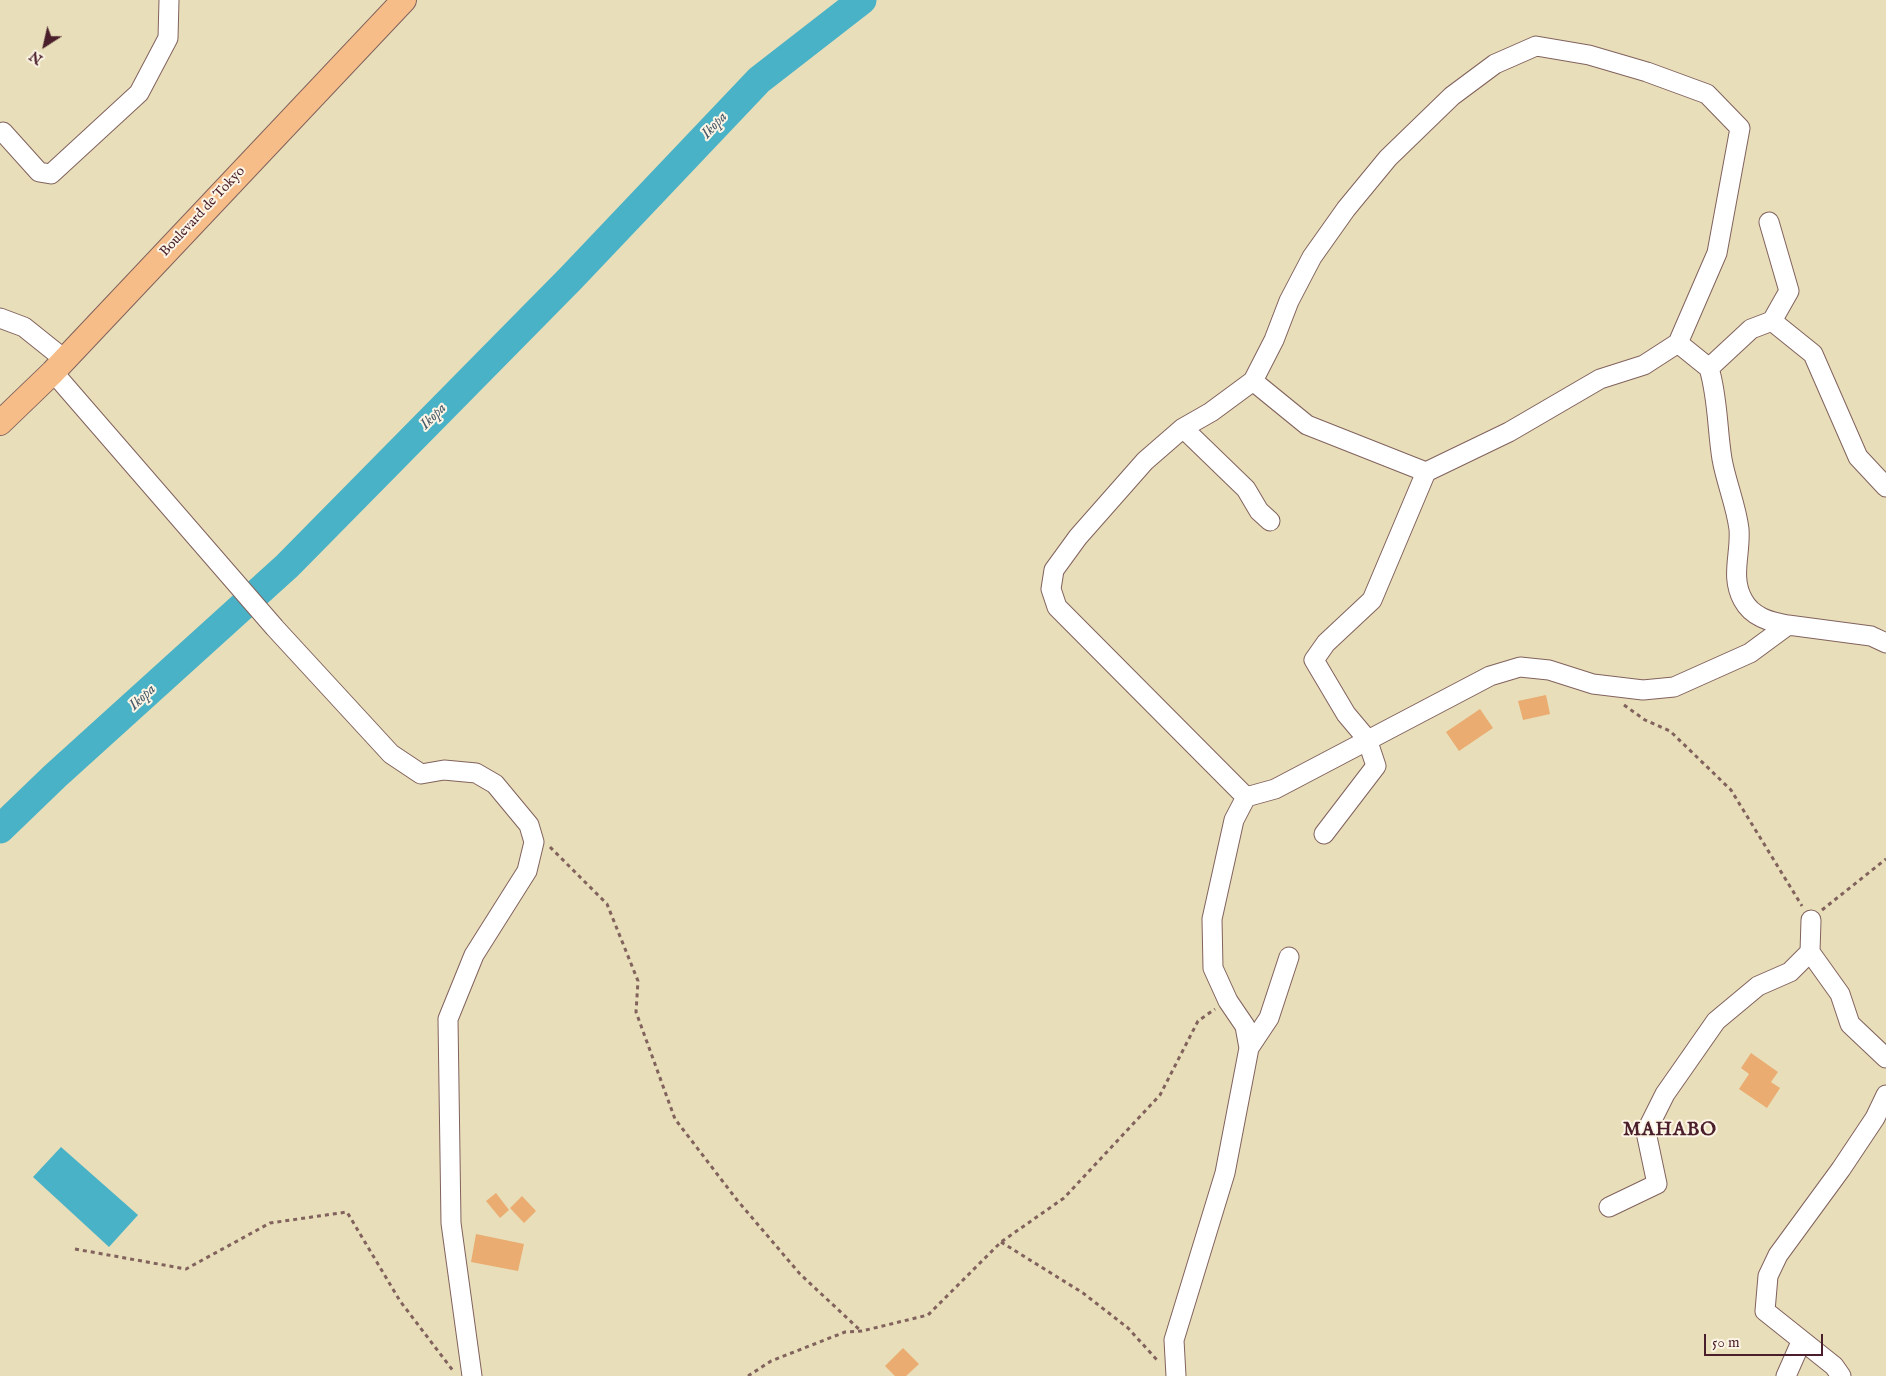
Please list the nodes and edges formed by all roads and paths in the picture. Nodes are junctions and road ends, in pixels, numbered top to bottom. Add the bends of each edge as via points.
1 (170, 0) edge
2 (404, 0) edge
3 (1, 131) edge
4 (1769, 222) dead end
5 (0, 318) edge
6 (1772, 321) junction
7 (1678, 343) junction
8 (58, 365) junction
9 (1709, 368) junction
10 (1253, 381) junction
11 (0, 423) edge
12 (1183, 428) junction
13 (1426, 472) junction
14 (1886, 487) edge
15 (1270, 521) dead end
16 (1788, 625) junction
17 (1886, 643) edge
18 (1623, 705) dead end
19 (1367, 739) junction
20 (1246, 797) junction
21 (529, 825) junction
22 (1324, 834) dead end
23 (1886, 859) edge
24 (1811, 920) junction
25 (1810, 952) junction
26 (1288, 957) dead end
27 (1228, 1001) junction
28 (1249, 1048) junction
29 (1886, 1058) edge
30 (1886, 1095) edge
31 (1609, 1207) dead end
32 (1001, 1242) junction
33 (75, 1249) dead end
34 (862, 1331) junction
35 (1801, 1342) junction
36 (1160, 1362) dead end
37 (456, 1376) edge
38 (472, 1376) edge
39 (748, 1376) edge
40 (1176, 1376) edge
41 (1786, 1376) edge
42 (1841, 1376) edge

1 - 3 street via 168,38 139,93 51,174 38,172
2 - 8 main road, Boulevard de Tokyo
4 - 6 street via 1789,291
5 - 8 street via 24,327
6 - 9 street via 1751,329
6 - 14 street via 1813,354 1858,457
7 - 9 street
7 - 10 street via 1717,253 1740,128 1707,94 1589,55 1536,46 1495,64 1452,96 1388,158 1312,257
7 - 13 street via 1644,365 1600,378 1509,432
8 - 11 main road, Boulevard de Tokyo
8 - 21 street via 238,585 391,754 421,774 444,770 476,774 496,784
9 - 16 street via 1716,390 1722,460 1732,490 1739,530 1738,588 1754,614 1770,622
10 - 12 street via 1212,412
10 - 13 street via 1307,425
12 - 15 street via 1246,489 1259,511
12 - 20 street via 1146,461 1078,537 1054,570 1050,589 1057,607
13 - 19 street via 1372,600 1326,643 1314,660 1346,714
16 - 17 street via 1871,636
16 - 19 street via 1750,653 1674,687 1643,690 1602,685 1549,670 1520,667 1490,676
18 - 24 path via 1670,731 1731,790
19 - 20 street via 1275,789
19 - 22 street via 1376,766
20 - 27 street via 1234,820 1212,918 1213,968
21 - 34 path via 607,904 638,981 636,1012 675,1119 737,1200 800,1274
21 - 38 street via 534,842 527,871 474,955 448,1020 451,1223
23 - 24 path
24 - 25 street
25 - 29 street via 1840,994 1850,1024
25 - 31 street via 1790,972 1758,986 1716,1021 1665,1094 1646,1132 1657,1184
26 - 28 street via 1269,1018
27 - 28 street via 1245,1026
27 - 32 path via 1198,1021 1160,1095 1064,1198
28 - 40 street via 1225,1174 1174,1340
30 - 35 street via 1875,1118 1778,1255 1768,1276 1765,1311
32 - 34 path via 928,1315
32 - 36 path via 1083,1293 1128,1328
33 - 37 path via 186,1269 270,1223 348,1212 400,1301
34 - 39 path via 845,1332 780,1357
35 - 41 street
35 - 42 street via 1834,1366

